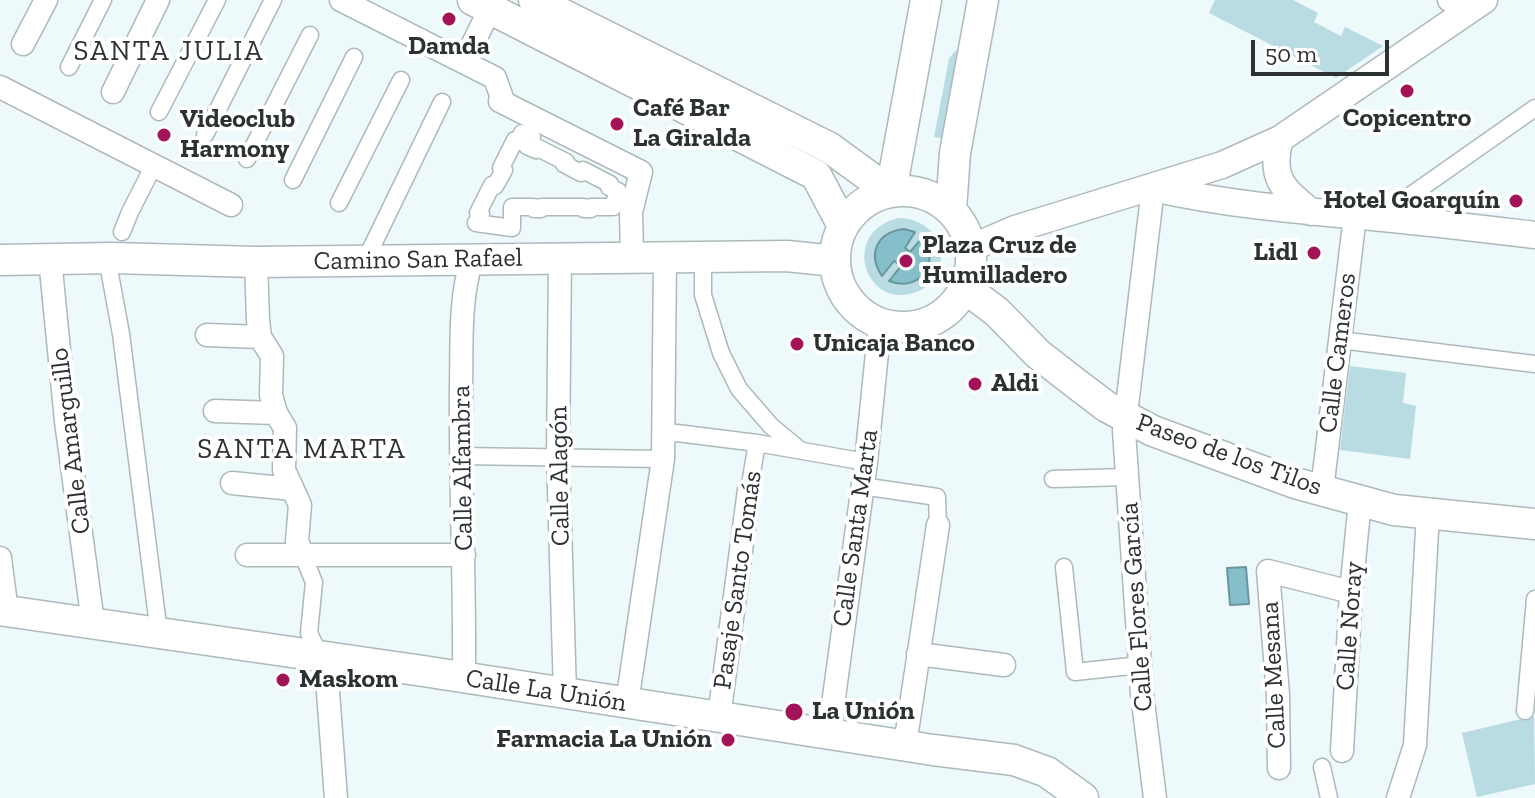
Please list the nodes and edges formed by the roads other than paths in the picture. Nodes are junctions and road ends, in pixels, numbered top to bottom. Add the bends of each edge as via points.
1 (46, 0) edge
2 (103, 0) edge
3 (158, 0) edge
4 (217, 0) edge
5 (273, 0) edge
6 (341, 0) edge
7 (534, 0) edge
8 (926, 0) edge
9 (983, 0) edge
10 (1473, 3) edge
11 (481, 4) edge
12 (310, 35) dead end
13 (23, 44) dead end
14 (354, 57) dead end
15 (464, 62) junction
16 (69, 67) dead end
17 (401, 80) dead end
18 (0, 87) edge
19 (113, 92) dead end
20 (442, 102) dead end
21 (1535, 108) edge
22 (159, 112) dead end
23 (205, 135) dead end
24 (1280, 139) junction
25 (247, 159) dead end
26 (154, 165) junction
27 (293, 180) dead end
28 (1153, 188) junction
29 (890, 191) junction
30 (339, 203) dead end
31 (231, 205) dead end
32 (951, 210) junction
33 (1311, 212) junction
34 (1355, 216) junction
35 (1384, 218) junction
36 (476, 223) joint
37 (843, 226) junction
38 (1535, 235) edge
39 (115, 245) junction
40 (971, 248) junction
41 (632, 257) junction
42 (665, 257) junction
43 (703, 257) junction
44 (560, 258) junction
45 (50, 259) junction
46 (472, 259) junction
47 (0, 260) edge
48 (365, 261) junction
49 (835, 261) junction
50 (256, 262) junction
51 (965, 288) junction
52 (880, 323) junction
53 (207, 335) dead end
54 (260, 337) junction
55 (1340, 340) junction
56 (1535, 364) edge
57 (215, 411) dead end
58 (276, 413) junction
59 (1126, 416) junction
60 (663, 434) junction
61 (757, 443) junction
62 (800, 450) junction
63 (460, 456) junction
64 (558, 456) junction
65 (663, 459) junction
66 (866, 462) junction
67 (1128, 477) junction
68 (1053, 479) dead end
69 (232, 483) dead end
70 (862, 486) junction
71 (292, 489) junction
72 (749, 490) joint
73 (1322, 490) junction
74 (1360, 501) junction
75 (1428, 513) junction
76 (1535, 524) edge
77 (938, 525) joint
78 (247, 555) dead end
79 (464, 555) junction
80 (303, 556) junction
81 (0, 558) edge
82 (1064, 567) dead end
83 (1351, 592) junction
84 (1535, 599) edge
85 (4, 611) edge
86 (93, 623) junction
87 (159, 633) junction
88 (918, 654) junction
89 (320, 656) junction
90 (1004, 665) dead end
91 (1140, 665) junction
92 (464, 678) junction
93 (565, 694) junction
94 (627, 703) junction
95 (1525, 711) dead end
96 (719, 717) junction
97 (829, 734) junction
98 (905, 745) junction
99 (1342, 751) dead end
100 (1322, 767) dead end
101 (1279, 768) dead end
102 (336, 798) edge
103 (1083, 798) edge
104 (1155, 798) edge
105 (1329, 798) edge
106 (1398, 798) edge

1 - 13 street
2 - 16 street
3 - 19 street
4 - 22 street
5 - 23 street
6 - 15 street
7 - 29 main road via 830,148
8 - 29 main road
9 - 32 main road via 955,153
10 - 24 street
11 - 15 street
11 - 37 main road via 816,175
12 - 25 street
14 - 27 street
15 - 41 street via 495,78 500,101 641,172 631,212
17 - 30 street
18 - 26 street
20 - 48 street
21 - 35 street
24 - 28 street
24 - 33 street via 1275,161 1281,183
26 - 31 street
26 - 39 street
28 - 33 street
28 - 40 street via 1015,229
28 - 59 street, Calle Flores García
29 - 32 main road via 933,197
29 - 37 main road via 871,198
32 - 40 main road
33 - 34 street
34 - 35 street
34 - 55 street, Calle Cameros
35 - 38 street
36 - 36 street via 512,228 512,207 613,207 618,191 527,146 532,137 522,133
37 - 49 main road
39 - 45 main road, Camino San Rafael
39 - 50 main road, Camino San Rafael
39 - 87 street via 121,334
40 - 51 main road
41 - 42 main road, Camino San Rafael
41 - 44 main road, Camino San Rafael
42 - 43 main road, Camino San Rafael
42 - 60 street
43 - 49 main road, Camino San Rafael
43 - 62 street via 703,295 739,389
44 - 46 main road, Camino San Rafael
44 - 64 street, Calle Alagón
45 - 47 main road, Camino San Rafael
45 - 86 street, Calle Amarguillo
46 - 48 main road, Camino San Rafael
46 - 63 street, Calle Alfambra via 463,294
48 - 50 main road, Camino San Rafael
49 - 52 main road via 844,293
50 - 54 street
51 - 52 main road via 950,309 929,322 904,327
51 - 59 main road, Paseo de los Tilos via 1038,354
52 - 66 street, Calle Santa Marta
53 - 54 street
54 - 58 street via 272,356
55 - 56 street
55 - 73 street, Calle Cameros
57 - 58 street
58 - 71 street via 285,428 284,470
59 - 67 street, Calle Flores García
59 - 73 main road, Paseo de los Tilos via 1153,431
60 - 61 street
60 - 65 street
61 - 62 street
61 - 72 street, Pasaje Santo Tomás
62 - 66 street
63 - 64 street
63 - 79 street, Calle Alfambra
64 - 65 street
64 - 93 street, Calle Alagón
65 - 94 street
66 - 70 street, Calle Santa Marta
67 - 68 street
67 - 91 street, Calle Flores García
69 - 71 street
70 - 77 street via 937,497
70 - 97 street, Calle Santa Marta
71 - 80 street via 300,505 297,541
72 - 96 street, Pasaje Santo Tomás
73 - 74 main road, Paseo de los Tilos
74 - 75 main road, Paseo de los Tilos
74 - 83 street, Calle Noray
75 - 76 main road, Paseo de los Tilos
75 - 106 street via 1415,745
77 - 88 street
78 - 80 street
79 - 80 street
79 - 92 street, Calle Alfambra
80 - 89 street via 314,582 309,633
81 - 85 street
82 - 91 street via 1075,672
83 - 99 street, Calle Noray
83 - 101 street, Calle Mesana via 1268,571
84 - 95 street
85 - 86 main road, Calle La Unión
86 - 87 main road, Calle La Unión
87 - 89 main road, Calle La Unión
88 - 90 street
88 - 98 street
89 - 92 main road, Calle La Unión
89 - 102 street via 327,679
91 - 104 street, Calle Flores García
92 - 93 main road, Calle La Unión
93 - 94 main road, Calle La Unión
94 - 96 main road, Calle La Unión
96 - 97 main road, Calle La Unión
97 - 98 main road, Calle La Unión
98 - 103 main road, Calle La Unión via 1014,760 1047,772
100 - 105 street

